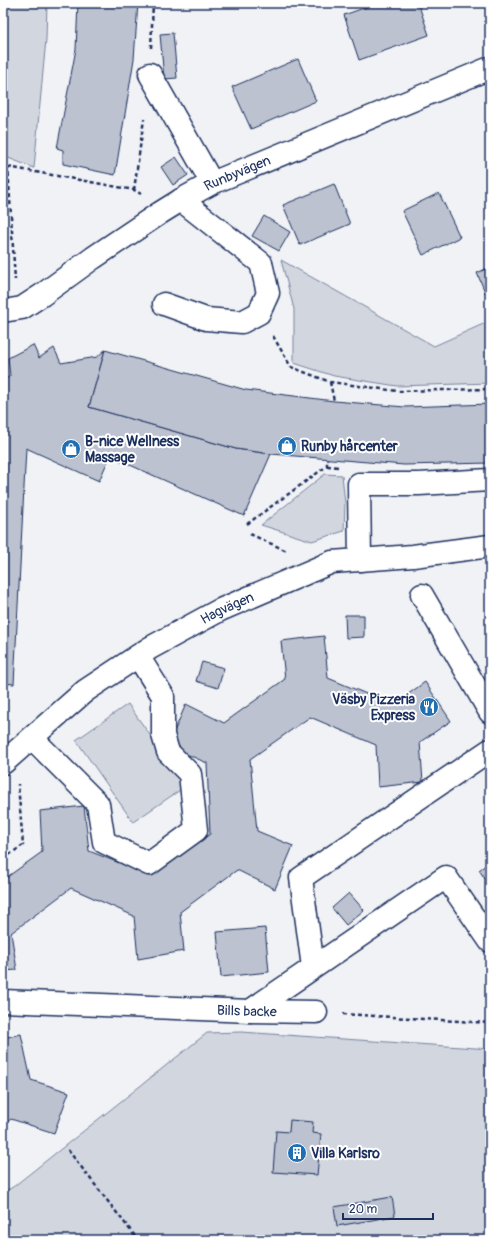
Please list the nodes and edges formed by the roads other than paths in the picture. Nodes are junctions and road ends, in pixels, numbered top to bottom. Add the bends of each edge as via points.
1 (490, 68) edge
2 (150, 74) road end
3 (212, 183) junction
4 (180, 200) junction
5 (164, 304) dead end
6 (3, 311) edge
7 (490, 480) edge
8 (490, 546) edge
9 (360, 560) junction
10 (422, 595) dead end
11 (138, 656) junction
12 (490, 712) edge
13 (32, 738) junction
14 (490, 750) edge
15 (3, 764) edge
16 (490, 941) edge
17 (314, 967) junction
18 (3, 1001) edge
19 (250, 1011) junction
20 (316, 1012) road end

1 - 3 street, Runbyvägen
2 - 3 street
3 - 4 street, Runbyvägen
4 - 5 street via 261,263 268,293 259,313 242,322 206,319
4 - 6 street, Runbyvägen via 22,308
7 - 9 street via 359,484
8 - 9 street, Hagvägen
9 - 11 street, Hagvägen via 332,562 220,610
10 - 12 street
11 - 13 street, Hagvägen via 85,691
11 - 13 street via 163,696 163,735 168,752 190,774 196,830 150,864 104,842 98,804
13 - 15 street, Hagvägen
14 - 17 street via 301,878
16 - 17 street via 446,877
17 - 19 street
18 - 19 street, Bills backe
19 - 20 street, Bills backe

